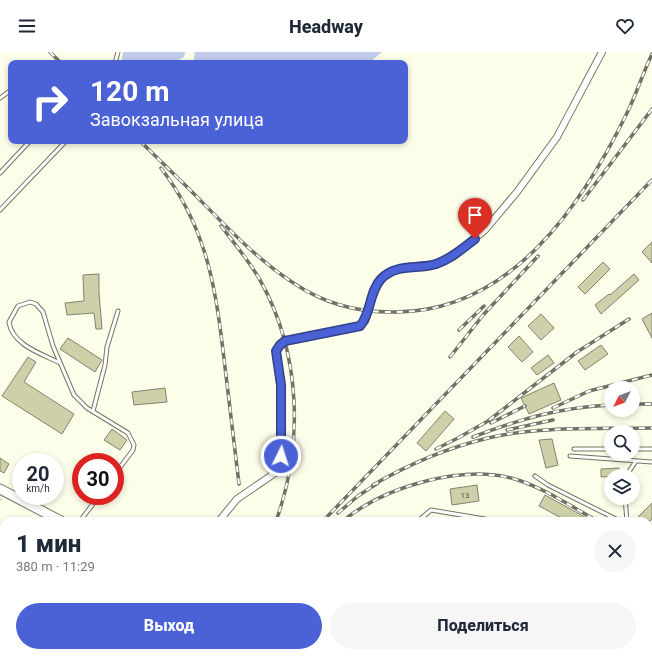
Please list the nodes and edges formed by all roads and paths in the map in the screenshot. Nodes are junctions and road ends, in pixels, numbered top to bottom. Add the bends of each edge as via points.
1 (602, 52) edge
2 (27, 144) edge
3 (63, 144) edge
4 (0, 173) edge
5 (0, 210) edge
6 (118, 311) dead end
7 (60, 363) junction
8 (93, 411) junction
9 (574, 449) dead end
10 (604, 449) edge
11 (640, 449) edge
12 (652, 449) edge
13 (570, 456) dead end
14 (604, 459) edge
15 (636, 461) joint
16 (124, 462) edge
17 (652, 462) edge
18 (631, 469) edge
19 (535, 476) dead end
20 (0, 489) edge
21 (92, 505) edge
22 (626, 505) edge
23 (53, 517) edge
24 (83, 517) edge
25 (222, 517) edge
26 (423, 517) edge
27 (473, 517) edge
28 (612, 517) edge
29 (627, 517) edge

1 - 25 street via 557,137 517,192 485,230 454,256 436,264 406,266 381,279 360,326 285,341 280,345 276,351 281,385 280,467 237,499
2 - 4 lane
3 - 5 lane
6 - 8 lane
7 - 7 lane via 43,312 36,304 30,302 18,306 9,322 13,334 19,342
7 - 8 lane via 74,394
8 - 16 lane via 128,434 134,445
9 - 10 lane
11 - 12 lane
13 - 14 lane
15 - 17 lane
15 - 18 lane
19 - 28 lane
20 - 23 street
21 - 24 lane
22 - 29 lane
26 - 27 lane via 431,510

